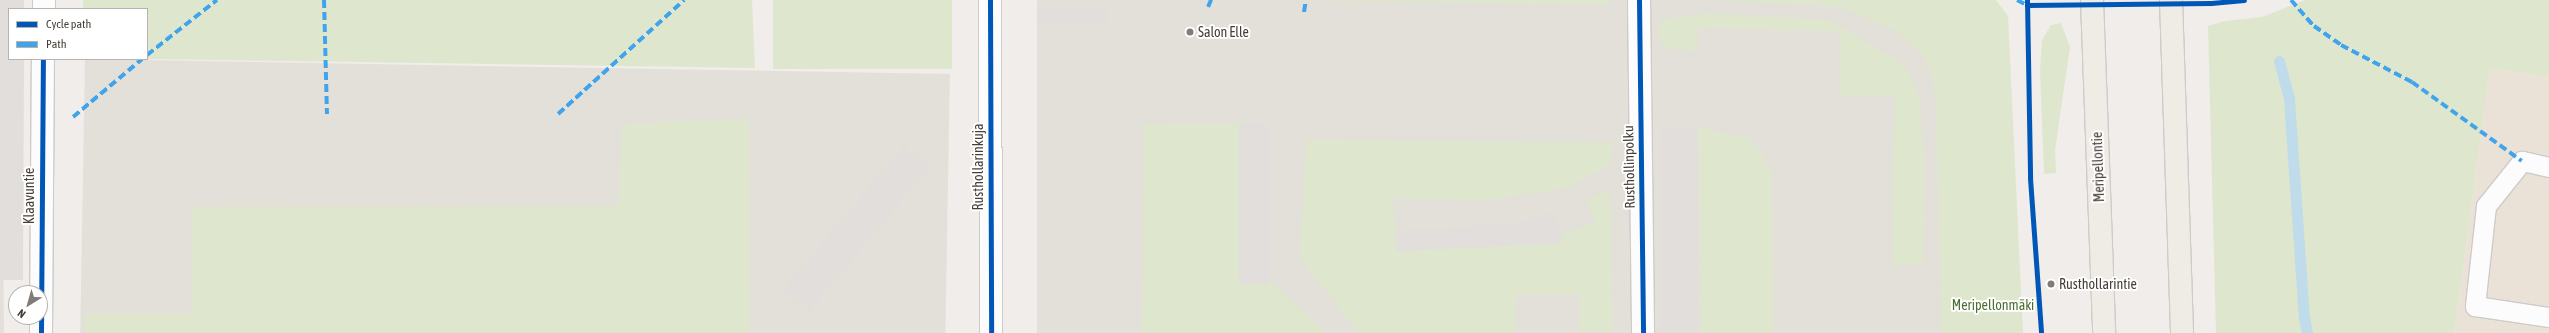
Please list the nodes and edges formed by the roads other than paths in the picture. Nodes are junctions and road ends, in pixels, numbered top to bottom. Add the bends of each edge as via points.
1 (990, 0) edge
2 (1639, 0) edge
3 (2092, 0) edge
4 (2171, 0) edge
5 (43, 60) edge
6 (2549, 167) edge
7 (2549, 317) edge
8 (41, 333) edge
9 (991, 333) edge
10 (1643, 333) edge
11 (2104, 333) edge
12 (2182, 333) edge

1 - 9 street, Rusthollarinkuja
2 - 10 street, Rusthollinpolku
3 - 11 main road, Meripellontie
4 - 12 main road
5 - 8 street, Klaavuntie
6 - 7 lane via 2522,161 2486,206 2475,306

